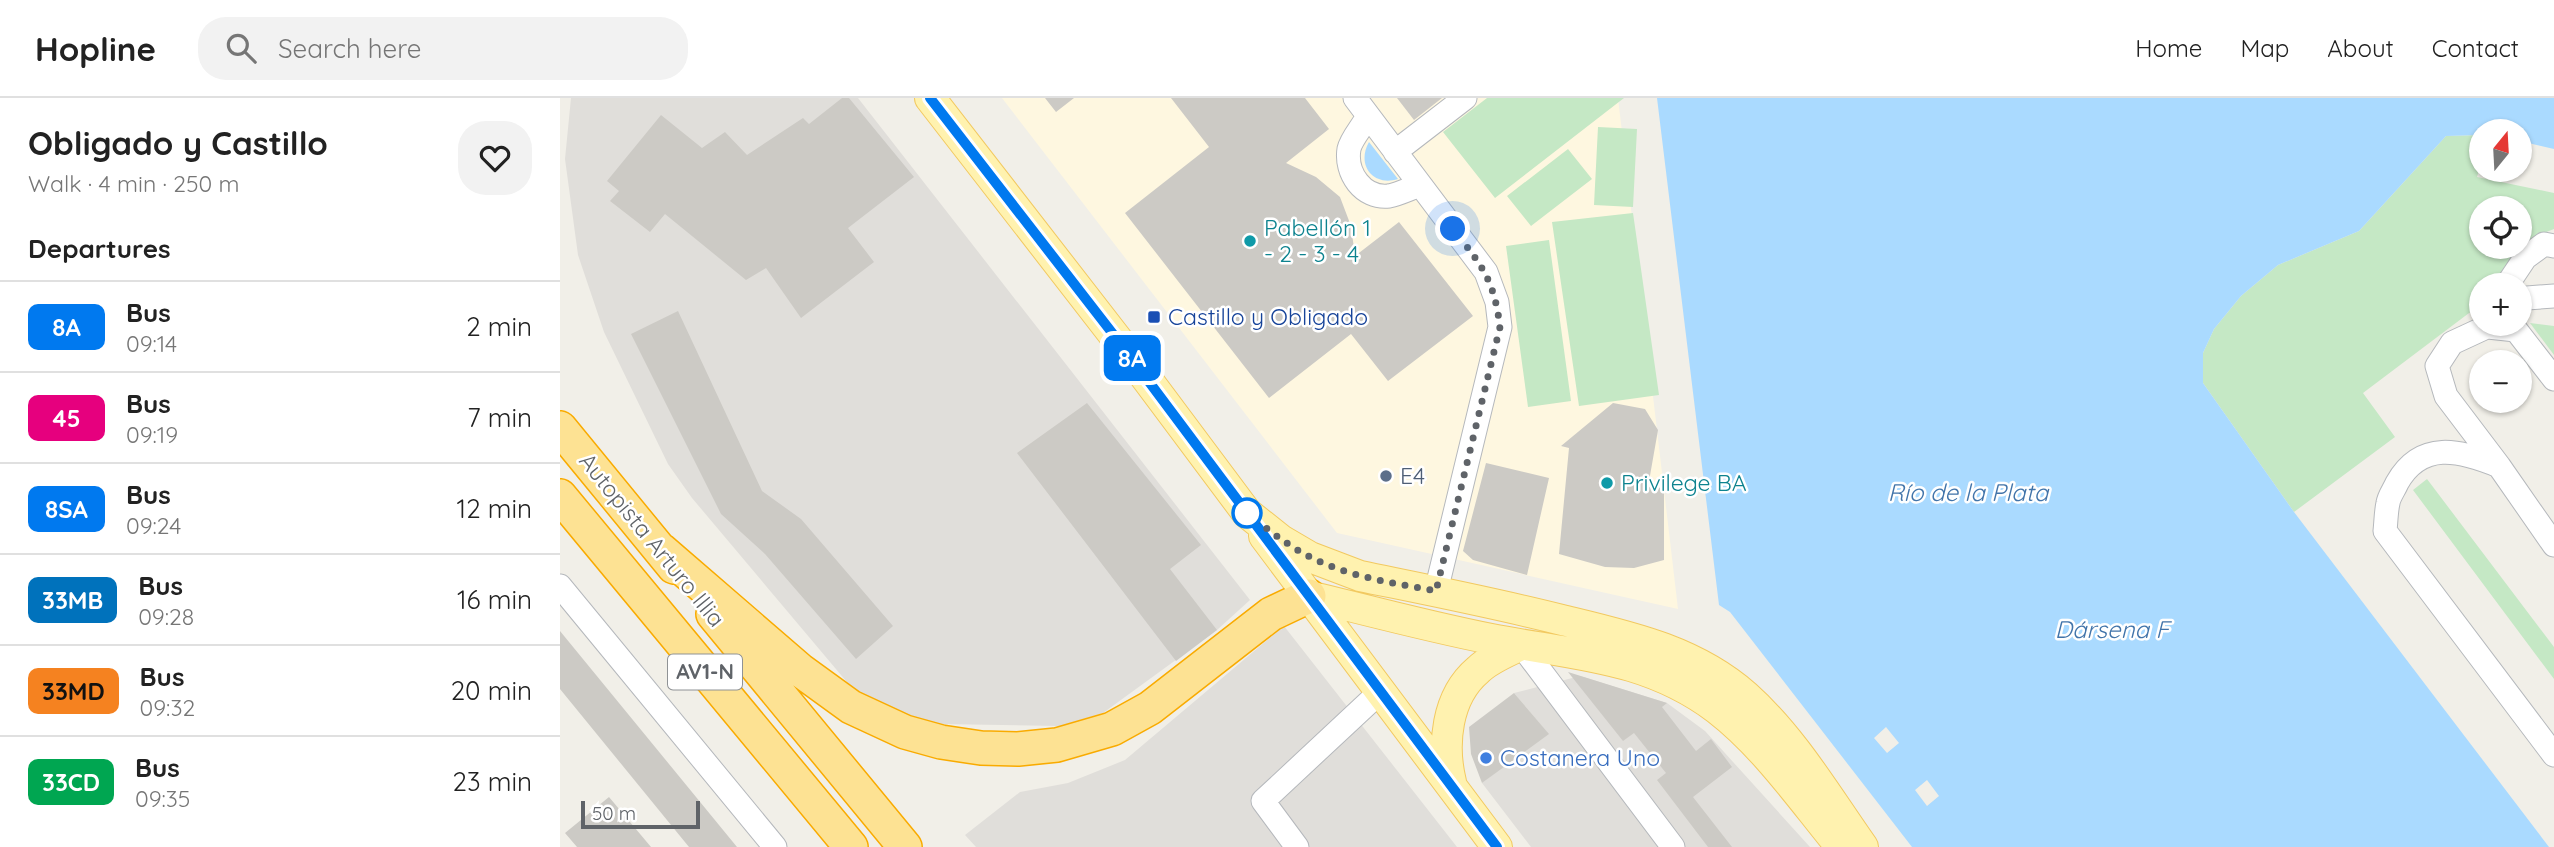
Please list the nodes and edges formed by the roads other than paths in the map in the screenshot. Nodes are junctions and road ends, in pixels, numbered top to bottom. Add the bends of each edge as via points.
1 (930, 98) edge
2 (1354, 98) edge
3 (1465, 98) edge
4 (1368, 116) junction
5 (1395, 152) junction
6 (1420, 185) junction
7 (2554, 246) edge
8 (2515, 273) edge
9 (2554, 296) edge
10 (2532, 298) edge
11 (2469, 335) edge
12 (2521, 336) edge
13 (2554, 379) edge
14 (560, 428) edge
15 (2499, 466) junction
16 (560, 496) edge
17 (1247, 513) junction
18 (2554, 545) edge
19 (661, 550) junction
20 (560, 586) edge
21 (1436, 591) junction
22 (1309, 596) junction
23 (1521, 645) junction
24 (1381, 691) junction
25 (2554, 755) edge
26 (1453, 788) junction
27 (775, 847) edge
28 (851, 847) edge
29 (905, 847) edge
30 (1297, 847) edge
31 (1497, 847) edge
32 (1673, 847) edge
33 (1841, 847) edge
34 (1863, 847) edge

1 - 17 main road
2 - 4 street
3 - 5 street
4 - 5 street
4 - 6 street via 1349,147 1349,166 1356,182 1371,193 1388,196
5 - 6 street
6 - 21 street via 1486,272 1500,327
7 - 8 street via 2544,244 2525,258
9 - 10 street
11 - 15 street via 2452,343 2437,366 2446,396
12 - 13 street
14 - 19 highway, Autopista Arturo Illia / AV1-N
15 - 18 street
15 - 25 street via 2454,452 2424,454 2403,472 2388,501 2385,531
16 - 28 highway, Autopista Arturo Illia / AV1-N
17 - 21 main road via 1310,557 1360,576
17 - 22 main road
19 - 22 highway via 800,670 851,707 905,733 981,748 1047,746 1112,729 1150,708 1271,614
19 - 29 highway, Autopista Arturo Illia / AV1-N
20 - 27 street
21 - 34 main road via 1654,643 1689,658 1747,696 1774,725
22 - 23 main road
22 - 24 main road
23 - 26 main road via 1477,670 1451,713 1446,738
23 - 32 street
23 - 33 main road via 1621,662 1697,695 1755,744
24 - 26 main road
24 - 30 street via 1263,802
26 - 31 main road

